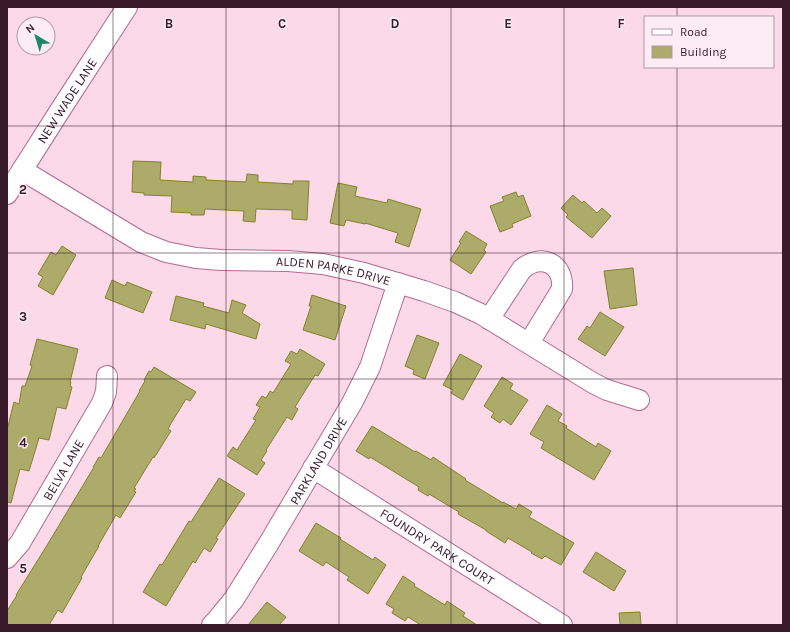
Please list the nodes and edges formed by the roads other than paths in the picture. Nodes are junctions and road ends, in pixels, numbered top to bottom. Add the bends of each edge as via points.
1 (127, 7) edge
2 (22, 170) junction
3 (7, 194) edge
4 (398, 283) junction
5 (489, 319) junction
6 (529, 343) junction
7 (107, 376) dead end
8 (639, 400) dead end
9 (313, 468) junction
10 (7, 558) edge
11 (212, 625) edge
12 (562, 625) edge

1 - 2 street, NEW WADE LANE
2 - 3 street, NEW WADE LANE
2 - 4 street, ALDEN PARKE DRIVE via 141,242 166,252 222,260 323,264
4 - 5 street, ALDEN PARKE DRIVE via 455,302
4 - 9 street, PARKLAND DRIVE via 370,367 352,403
5 - 6 street, ALDEN PARKE DRIVE
5 - 6 street via 528,264 544,261 551,264 561,275 562,289
6 - 8 street, ALDEN PARKE DRIVE via 593,383
7 - 10 street, BELVA LANE via 102,403 20,543
9 - 11 street, PARKLAND DRIVE via 234,599
9 - 12 street, FOUNDRY PARK COURT

